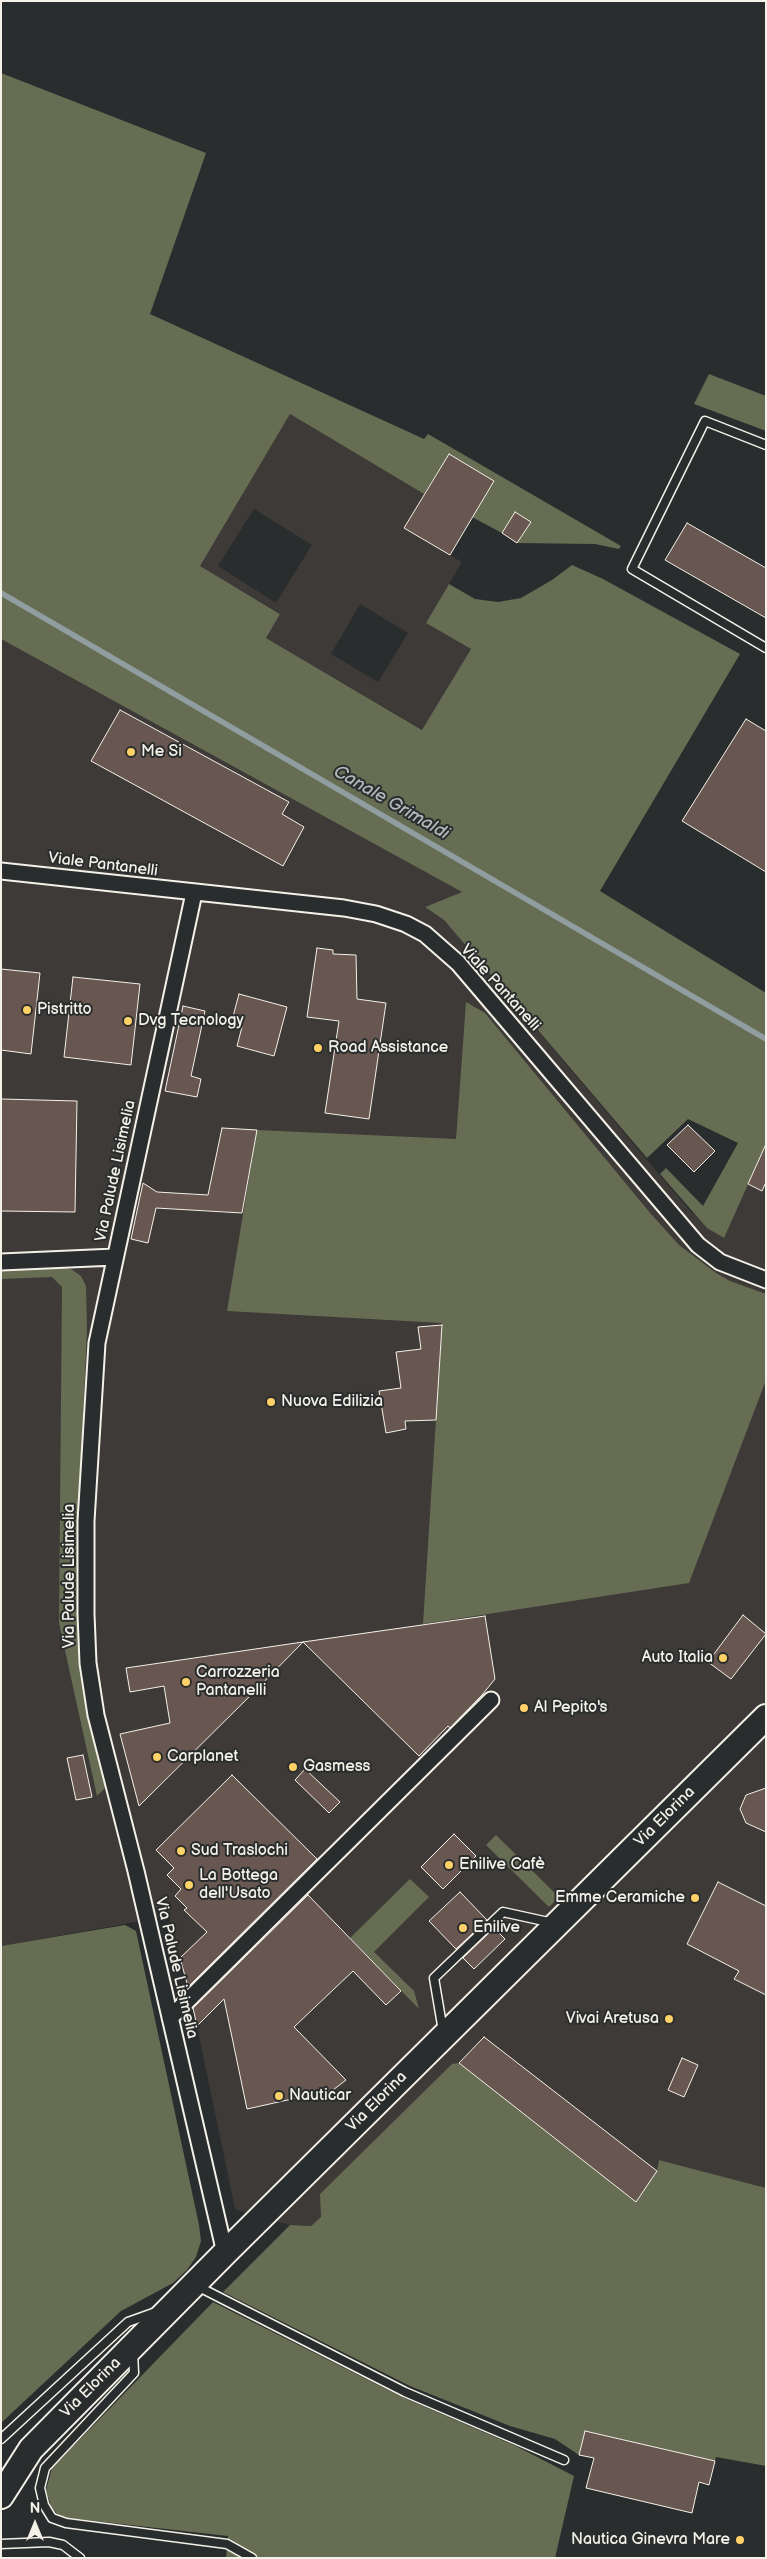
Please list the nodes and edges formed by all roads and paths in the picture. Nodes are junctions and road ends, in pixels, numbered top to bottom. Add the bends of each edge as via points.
1 (766, 445) edge
2 (766, 648) edge
3 (1, 871) edge
4 (194, 893) junction
5 (115, 1257) junction
6 (1, 1262) edge
7 (766, 1280) edge
8 (491, 1700) dead end
9 (766, 1717) edge
10 (557, 1924) junction
11 (170, 2018) junction
12 (444, 2036) junction
13 (225, 2253) junction
14 (195, 2285) junction
15 (176, 2304) junction
16 (132, 2348) junction
17 (1, 2439) edge
18 (564, 2460) dead end
19 (1, 2496) edge
20 (1, 2544) edge
21 (78, 2557) edge
22 (252, 2558) edge

1 - 2 lane via 705,421 632,569
3 - 4 street, Viale Pantanelli
4 - 5 street, Via Palude Lisimelia
4 - 7 street, Viale Pantanelli via 344,908 376,914 425,934 458,963 698,1245 720,1262
5 - 6 street
5 - 11 street, Via Palude Lisimelia via 97,1343 86,1521 88,1663 96,1715
8 - 11 street
9 - 10 main road, Via Elorina
10 - 12 main road, Via Elorina
10 - 12 lane via 503,1912 434,1978
11 - 13 street, Via Palude Lisimelia
12 - 13 main road, Via Elorina
13 - 14 main road, Via Elorina
14 - 15 main road, Via Elorina
14 - 18 lane via 405,2392
15 - 16 main road, Via Elorina
15 - 17 lane via 128,2322
16 - 19 main road, Via Elorina via 31,2448
16 - 22 lane via 134,2373 45,2468 40,2488 44,2504 52,2518 66,2523 220,2542
20 - 21 lane via 49,2542 64,2545

